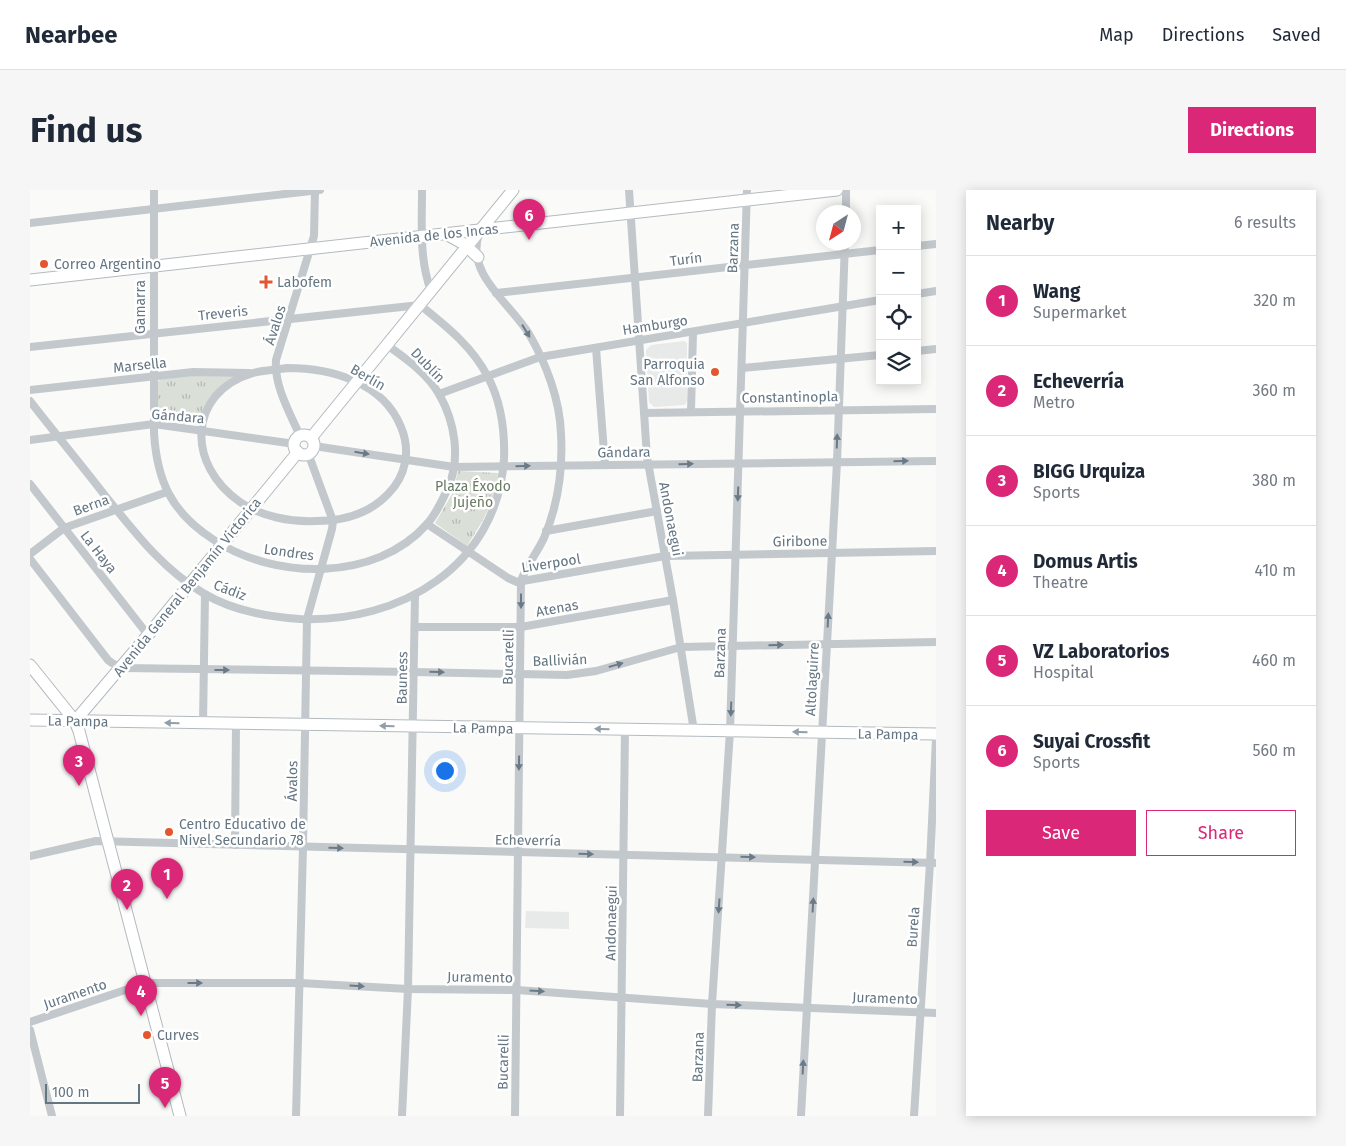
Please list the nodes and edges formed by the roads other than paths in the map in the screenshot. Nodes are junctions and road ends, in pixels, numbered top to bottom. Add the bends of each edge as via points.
1 (154, 190) edge
2 (315, 190) edge
3 (320, 190) edge
4 (422, 190) edge
5 (513, 190) edge
6 (629, 190) edge
7 (837, 190) edge
8 (846, 190) edge
9 (747, 195) edge
10 (846, 205) edge
11 (499, 207) junction
12 (154, 209) junction
13 (630, 213) junction
14 (30, 223) edge
15 (509, 226) junction
16 (481, 230) junction
17 (446, 234) junction
18 (422, 236) junction
19 (936, 244) edge
20 (467, 246) junction
21 (921, 246) edge
22 (312, 248) junction
23 (844, 250) edge
24 (876, 250) edge
25 (844, 254) junction
26 (478, 257) junction
27 (745, 264) junction
28 (153, 266) junction
29 (634, 278) junction
30 (30, 280) edge
31 (431, 291) junction
32 (936, 291) edge
33 (496, 293) junction
34 (921, 293) edge
35 (876, 301) edge
36 (420, 305) junction
37 (843, 306) junction
38 (291, 318) junction
39 (743, 322) junction
40 (693, 332) junction
41 (153, 333) junction
42 (639, 340) junction
43 (387, 345) junction
44 (30, 347) edge
45 (596, 348) junction
46 (936, 349) edge
47 (921, 351) edge
48 (876, 355) edge
49 (540, 358) junction
50 (840, 359) junction
51 (742, 368) junction
52 (275, 370) junction
53 (254, 373) junction
54 (153, 376) junction
55 (488, 377) junction
56 (357, 382) junction
57 (30, 390) edge
58 (439, 394) junction
59 (30, 401) edge
60 (838, 409) junction
61 (936, 409) edge
62 (741, 410) junction
63 (691, 411) junction
64 (644, 412) junction
65 (154, 424) junction
66 (201, 430) junction
67 (58, 437) junction
68 (30, 440) edge
69 (304, 445) junction
70 (406, 460) junction
71 (936, 461) edge
72 (837, 462) junction
73 (739, 463) junction
74 (561, 465) junction
75 (604, 465) junction
76 (648, 465) junction
77 (503, 466) junction
78 (454, 467) junction
79 (30, 484) edge
80 (167, 492) junction
81 (252, 508) junction
82 (116, 509) junction
83 (657, 511) junction
84 (333, 520) junction
85 (427, 524) junction
86 (64, 528) junction
87 (546, 531) junction
88 (221, 545) junction
89 (936, 551) edge
90 (468, 552) junction
91 (831, 553) junction
92 (30, 554) edge
93 (735, 555) junction
94 (666, 556) junction
95 (30, 559) edge
96 (322, 569) junction
97 (521, 582) junction
98 (189, 584) junction
99 (206, 595) junction
100 (415, 595) junction
101 (673, 600) junction
102 (307, 619) junction
103 (415, 627) junction
104 (521, 627) junction
105 (148, 635) junction
106 (936, 642) edge
107 (826, 644) junction
108 (733, 645) junction
109 (681, 647) junction
110 (30, 665) edge
111 (121, 668) junction
112 (204, 670) junction
113 (306, 670) junction
114 (414, 672) junction
115 (520, 674) junction
116 (30, 720) edge
117 (75, 721) junction
118 (203, 723) junction
119 (236, 724) junction
120 (305, 724) junction
121 (413, 727) junction
122 (520, 728) junction
123 (625, 730) junction
124 (694, 730) junction
125 (730, 731) junction
126 (822, 733) junction
127 (936, 734) edge
128 (936, 739) edge
129 (109, 841) junction
130 (235, 845) junction
131 (304, 847) junction
132 (411, 849) junction
133 (518, 852) junction
134 (624, 855) junction
135 (30, 856) edge
136 (723, 857) junction
137 (816, 859) junction
138 (933, 863) edge
139 (146, 983) junction
140 (300, 983) junction
141 (408, 989) junction
142 (517, 990) junction
143 (622, 997) junction
144 (712, 1004) junction
145 (807, 1007) junction
146 (920, 1012) junction
147 (936, 1012) edge
148 (30, 1022) edge
149 (30, 1030) edge
150 (52, 1116) edge
151 (180, 1116) edge
152 (296, 1116) edge
153 (402, 1116) edge
154 (515, 1116) edge
155 (620, 1116) edge
156 (708, 1116) edge
157 (801, 1116) edge
158 (914, 1116) edge

1 - 12 street, Gamarra
2 - 3 street
2 - 12 street
2 - 22 street, Ávalos
4 - 18 street
5 - 11 street, Avenida General Benjamín Victorica
6 - 13 street, Andonaegui
7 - 9 street, Avenida de los Incas
8 - 10 street
9 - 13 street, Avenida de los Incas
9 - 27 street, Barzana
11 - 15 street via 499,218
11 - 16 street, Avenida General Benjamín Victorica
12 - 14 street
12 - 28 street, Gamarra
13 - 15 street, Avenida de los Incas
13 - 29 street, Andonaegui
15 - 16 street, Avenida de los Incas
16 - 17 street, Avenida de los Incas
16 - 20 street, Avenida General Benjamín Victorica
16 - 26 street, Bucarelli via 476,244
17 - 18 street, Avenida de los Incas
17 - 20 street
18 - 22 street, Avenida de los Incas
18 - 31 street via 424,272
19 - 21 street
20 - 26 street
20 - 31 street, Avenida General Benjamín Victorica
22 - 28 street, Avenida de los Incas
22 - 38 street, Ávalos
23 - 25 street, Altolaguirre
24 - 25 street, Turín
25 - 27 street, Turín
25 - 37 street, Altolaguirre
26 - 33 street, Bucarelli via 485,278
27 - 29 street, Turín
27 - 39 street, Barzana
28 - 30 street, Avenida de los Incas
28 - 41 street, Gamarra
29 - 33 street, Turín
29 - 42 street, Andonaegui
31 - 36 street, Avenida General Benjamín Victorica
32 - 34 street
33 -> 49 street, Bucarelli via 523,326
35 - 37 street, Hamburgo
36 - 38 street, Treveris
36 - 43 street, Avenida General Benjamín Victorica
36 - 55 street via 459,337
37 - 39 street, Hamburgo
37 - 50 street, Altolaguirre
38 - 41 street, Treveris
38 - 52 street, Ávalos
39 - 40 street, Hamburgo
39 - 51 street, Barzana
40 - 42 street, Hamburgo
40 - 63 street
41 - 44 street, Treveris
41 - 54 street, Gamarra
42 - 45 street, Hamburgo
42 - 64 street, Andonaegui
43 - 56 street, Avenida General Benjamín Victorica
43 - 58 street, Dublín via 424,374
45 - 49 street, Hamburgo
45 - 75 street
46 - 47 street
48 - 50 street
49 - 55 street, Hamburgo
49 - 74 street, Bucarelli via 554,391 560,420
50 - 51 street
50 - 60 street, Altolaguirre
51 - 62 street, Barzana
52 - 53 street, Berlín
52 - 56 street, Berlín via 323,371
52 - 69 street
53 - 54 street, Marsella via 194,372
53 - 66 street, Berlín via 220,393 205,414
54 - 57 street, Marsella
54 - 65 street, Gamarra
55 - 58 street, Hamburgo
55 - 77 street via 502,420
56 - 69 street, Avenida General Benjamín Victorica
56 - 70 street, Berlín via 384,400 397,418 405,438
58 - 78 street, Dublín via 450,422 455,447
59 - 67 street, Cádiz
60 - 61 street, Constantinopla
60 - 62 street, Constantinopla
72 -> 60 street, Altolaguirre
62 - 63 street, Constantinopla
62 - 73 street, Barzana
63 - 64 street, Constantinopla
64 - 76 street, Andonaegui
65 - 66 street, Gándara
65 - 67 street, Gándara
65 - 80 street, Londres via 157,463
66 - 69 street, Gándara
66 - 81 street, Berlín via 203,451 212,472 229,493
67 - 68 street, Gándara
67 - 82 street, Cádiz
69 -> 70 street, Gándara
69 - 81 street, Avenida General Benjamín Victorica
69 - 84 street
70 - 78 street, Gándara
70 - 84 street, Berlín via 398,481 384,498 355,516
72 -> 71 street, Gándara
72 - 73 street, Gándara
72 - 91 street, Altolaguirre
76 -> 73 street, Gándara
73 -> 93 street, Barzana
74 - 75 street, Gándara
77 -> 74 street, Gándara
74 - 87 street, Bucarelli via 554,511
75 - 76 street, Gándara
76 - 83 street, Andonaegui
77 - 78 street, Gándara
77 - 90 street via 499,495 492,513
78 - 85 street, Londres via 443,498
79 - 86 street, La Haya
80 - 82 street, Berna
80 - 88 street, Londres via 187,518
81 - 84 street, Berlín via 297,521
81 - 88 street, Avenida General Benjamín Victorica
82 - 86 street, Berna
82 - 98 street, Cádiz via 159,560
83 - 87 street
83 - 94 street, Andonaegui
84 - 96 street, Ávalos
85 - 90 street, Liverpool
85 - 96 street, Londres via 403,544 382,555
86 - 92 street, Berna
86 - 105 street, La Haya
87 - 97 street, Bucarelli
88 - 96 street, Londres via 266,563 297,569
88 - 98 street, Avenida General Benjamín Victorica
89 - 91 street, Giribone
90 - 97 street, Liverpool via 508,578
90 - 100 street via 445,575
91 - 93 street, Giribone
107 -> 91 street, Altolaguirre
93 - 94 street, Giribone
93 - 108 street, Barzana
94 - 97 street, Liverpool
94 - 101 street, Andonaegui
95 - 111 street via 108,660
96 - 102 street, Ávalos
97 -> 104 street, Bucarelli
98 - 99 street, Cádiz
98 - 105 street, Avenida General Benjamín Victorica
99 - 102 street, Cádiz via 241,609
99 - 112 street
100 - 102 street, Cádiz via 367,613
100 - 103 street, Bauness
101 - 104 street, Atenas
101 - 109 street, Andonaegui
102 - 113 street, Ávalos
103 - 104 street, Atenas
103 - 114 street, Bauness
104 - 115 street, Bucarelli
105 - 111 street, Avenida General Benjamín Victorica
106 - 107 street, Ballivián
108 -> 107 street, Ballivián
107 - 126 street, Altolaguirre
108 - 109 street, Ballivián
108 -> 125 street, Barzana
115 -> 109 street, Ballivián via 596,671
109 - 124 street, Andonaegui
110 - 117 street
111 - 112 street, Ballivián
111 - 117 street, Avenida General Benjamín Victorica
112 -> 113 street, Ballivián
112 - 118 street
113 - 114 street, Ballivián
113 - 120 street, Ávalos
114 -> 115 street, Ballivián
114 - 121 street, Bauness
115 - 122 street, Bucarelli
116 - 117 street, La Pampa
118 -> 117 street, La Pampa
117 - 129 street
118 - 119 street, La Pampa
119 - 120 street, La Pampa
119 - 130 street
121 -> 120 street, La Pampa
120 - 131 street, Ávalos
121 - 122 street, La Pampa
121 - 132 street, Bauness
123 -> 122 street, La Pampa
122 -> 133 street, Bucarelli
123 - 124 street, La Pampa
123 - 134 street, Andonaegui
124 - 125 street, La Pampa
126 -> 125 street, La Pampa
125 - 136 street, Barzana
126 - 127 street, La Pampa
126 - 137 street, Altolaguirre
128 - 138 street, Burela
129 - 130 street, Echeverría
129 - 135 street, Echeverría
129 - 139 street
130 - 131 street, Echeverría
131 -> 132 street, Echeverría
131 - 140 street, Ávalos
132 - 133 street, Echeverría
132 - 141 street, Bauness
133 -> 134 street, Echeverría
133 - 142 street, Bucarelli
134 - 136 street, Echeverría
134 - 143 street, Andonaegui
136 -> 137 street, Echeverría
136 -> 144 street, Barzana
137 -> 138 street, Echeverría
145 -> 137 street, Altolaguirre
138 - 146 street, Burela
139 -> 140 street, Juramento
139 - 148 street, Juramento
139 - 151 street
140 -> 141 street, Juramento
140 - 152 street, Ávalos
141 - 142 street, Juramento
141 - 153 street, Bauness
142 -> 143 street, Juramento
142 - 154 street, Bucarelli
143 - 144 street, Juramento
143 - 155 street, Andonaegui
144 -> 145 street, Juramento
144 - 156 street, Barzana
145 - 146 street, Juramento
157 -> 145 street, Altolaguirre
146 - 147 street, Juramento
146 - 158 street, Burela
149 - 150 street

